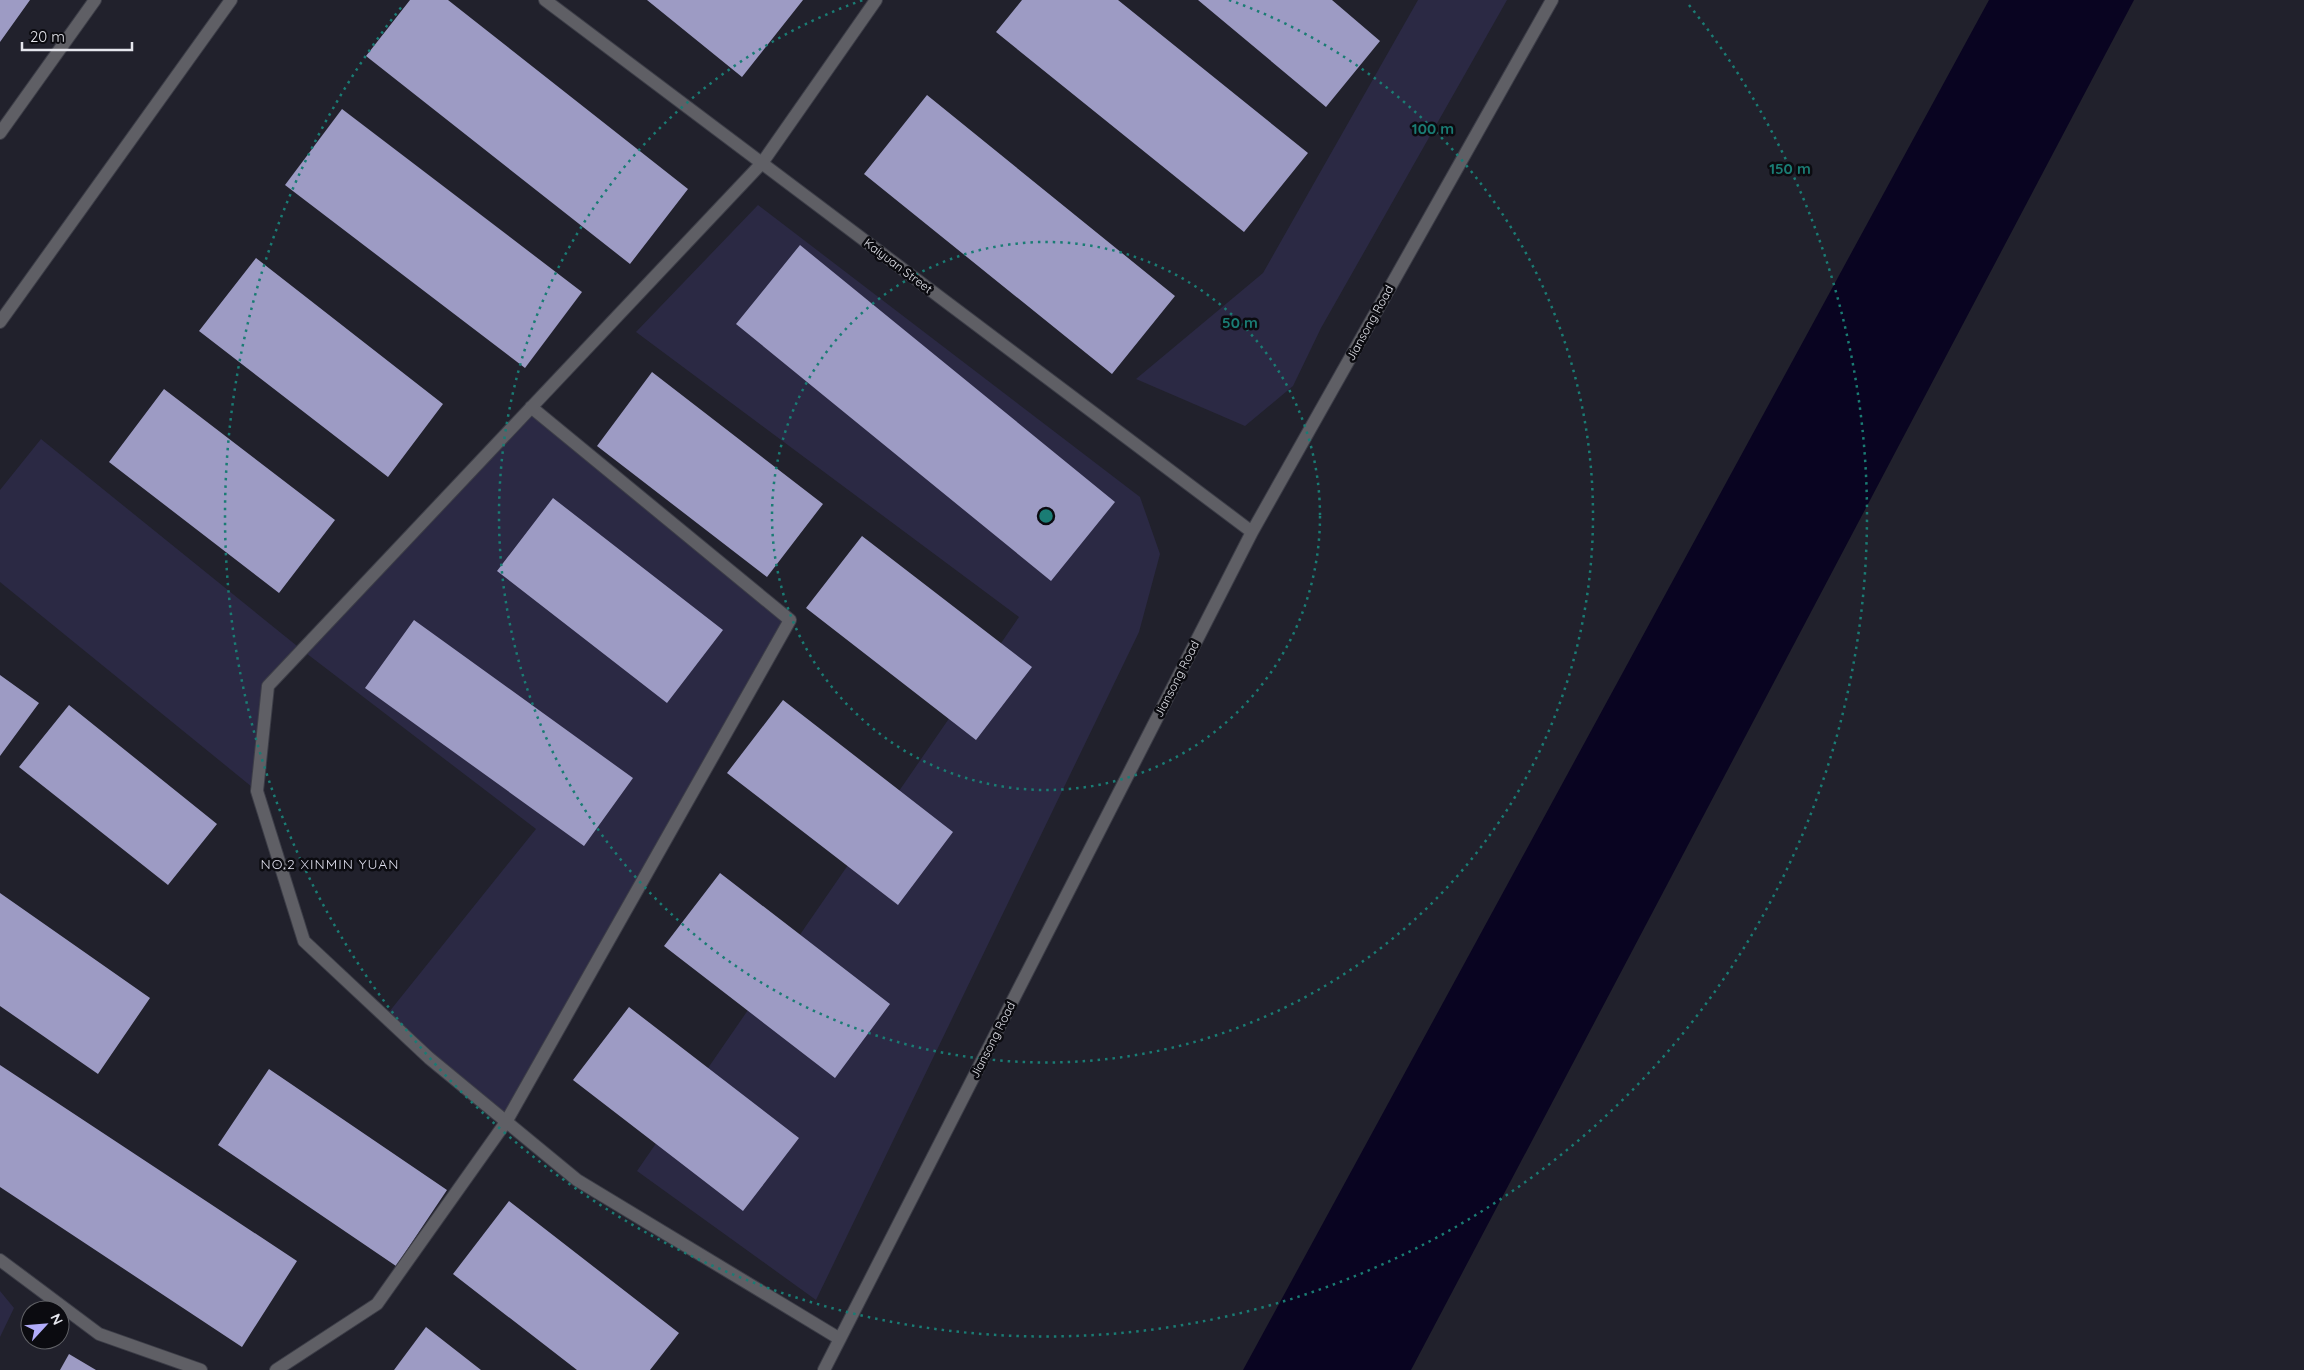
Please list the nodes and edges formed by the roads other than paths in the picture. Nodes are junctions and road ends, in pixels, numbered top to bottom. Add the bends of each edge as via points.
1 (95, 0) edge
2 (231, 0) edge
3 (545, 0) edge
4 (876, 0) edge
5 (1552, 0) edge
6 (0, 133) edge
7 (762, 163) junction
8 (0, 322) edge
9 (531, 407) junction
10 (1252, 532) junction
11 (506, 1122) junction
12 (0, 1260) edge
13 (840, 1339) junction
14 (202, 1370) edge
15 (276, 1370) edge
16 (824, 1370) edge

1 - 6 street
2 - 8 street
3 - 7 street, Kaiyuan Street
4 - 7 street
5 - 10 street, Jiansong Road
7 - 9 street
7 - 10 street, Kaiyuan Street
9 - 11 street via 790,620
9 - 11 street via 268,686 257,791 304,941 429,1058
10 - 13 street, Jiansong Road
11 - 13 street via 577,1180
11 - 15 street via 377,1304
12 - 14 street via 99,1334
13 - 16 street, Jiansong Road

